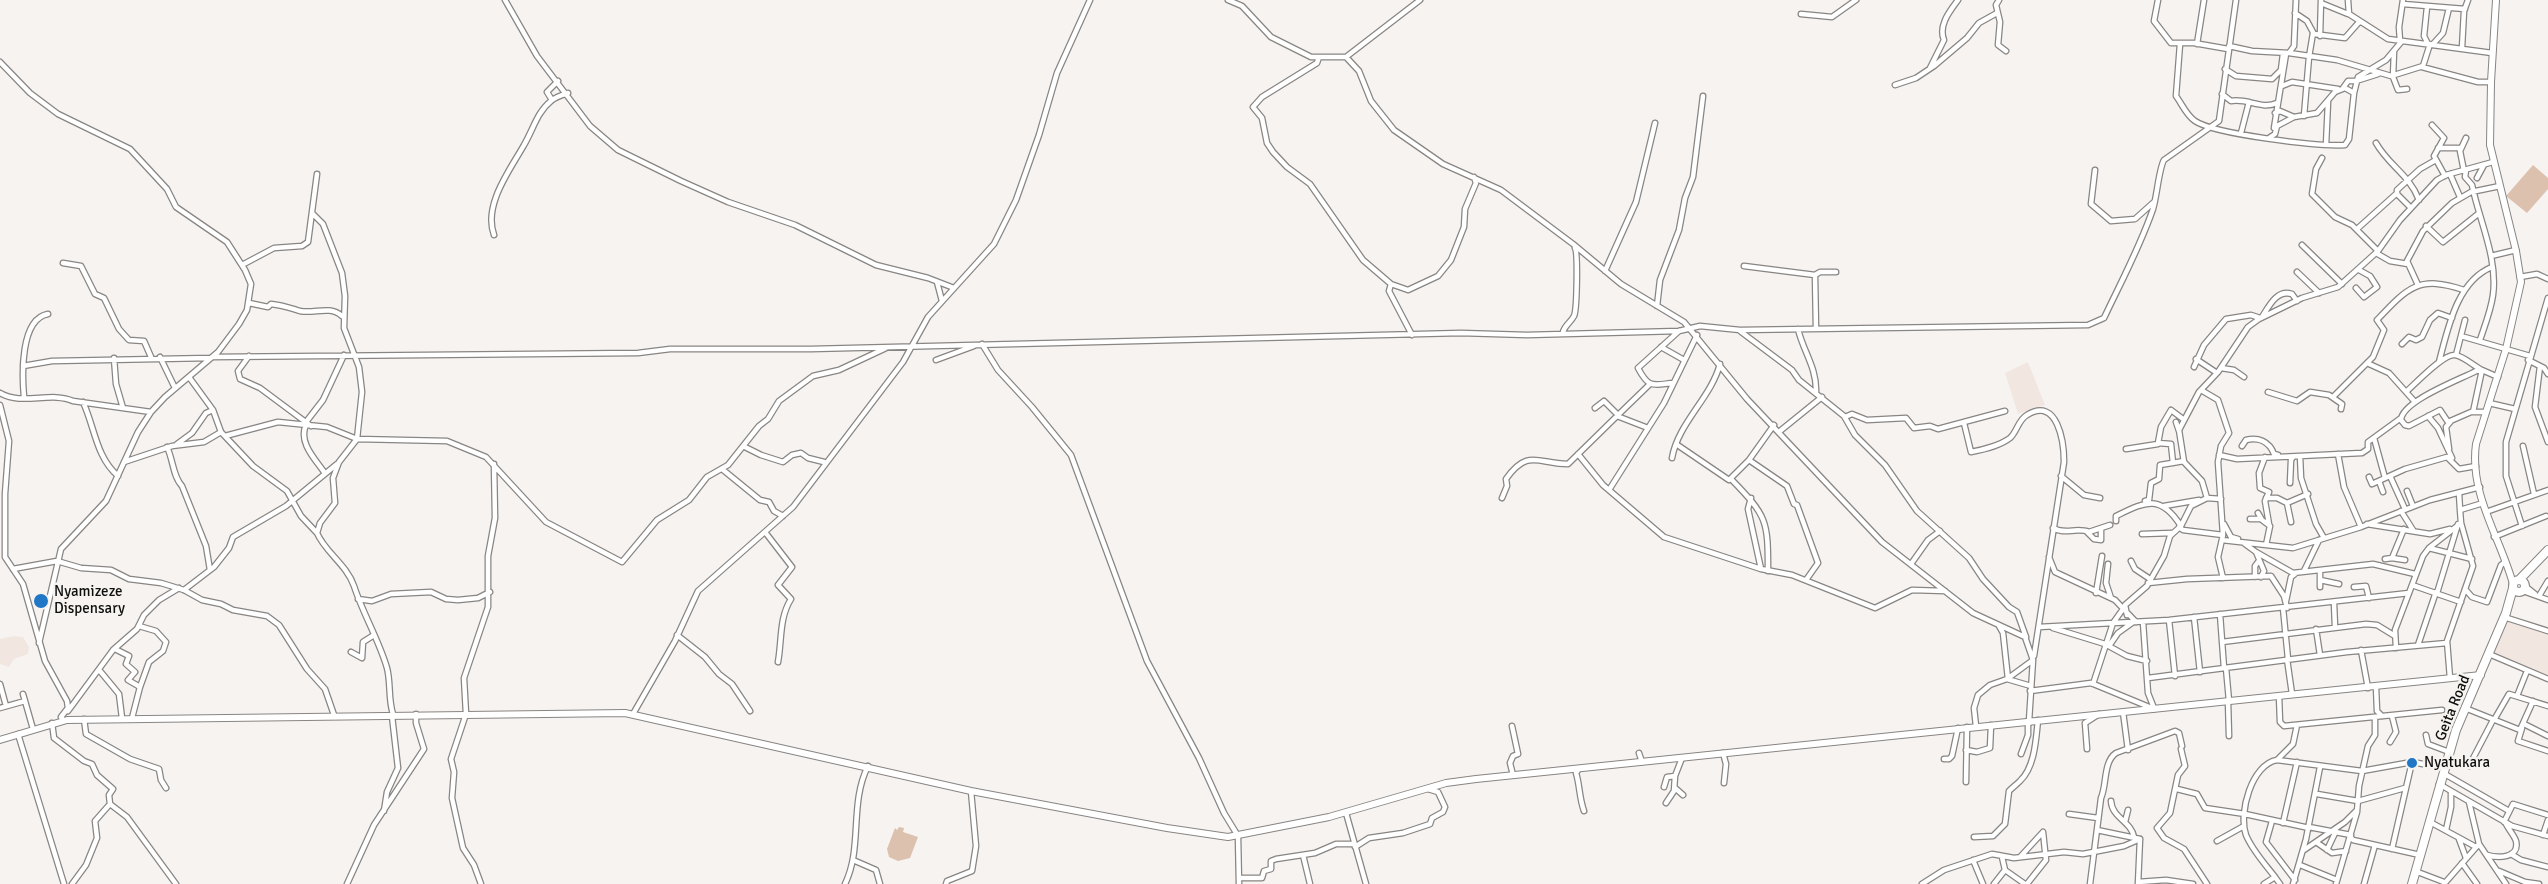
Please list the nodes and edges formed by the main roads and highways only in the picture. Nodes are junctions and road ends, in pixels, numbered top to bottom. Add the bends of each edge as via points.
1 (2496, 0) edge
2 (2548, 550) edge
3 (2520, 586) junction
4 (2481, 675) junction
5 (0, 740) edge
6 (2412, 884) edge

1 - 3 main road via 2490,131 2493,162 2520,277 2506,349 2476,444 2476,466 2494,537
2 - 3 highway, Geita Road
3 - 4 highway, Geita Road
4 - 5 main road via 1453,782 1346,813 1238,836 1210,836 971,791 608,711 63,720
4 - 6 highway, Geita Road via 2449,752

